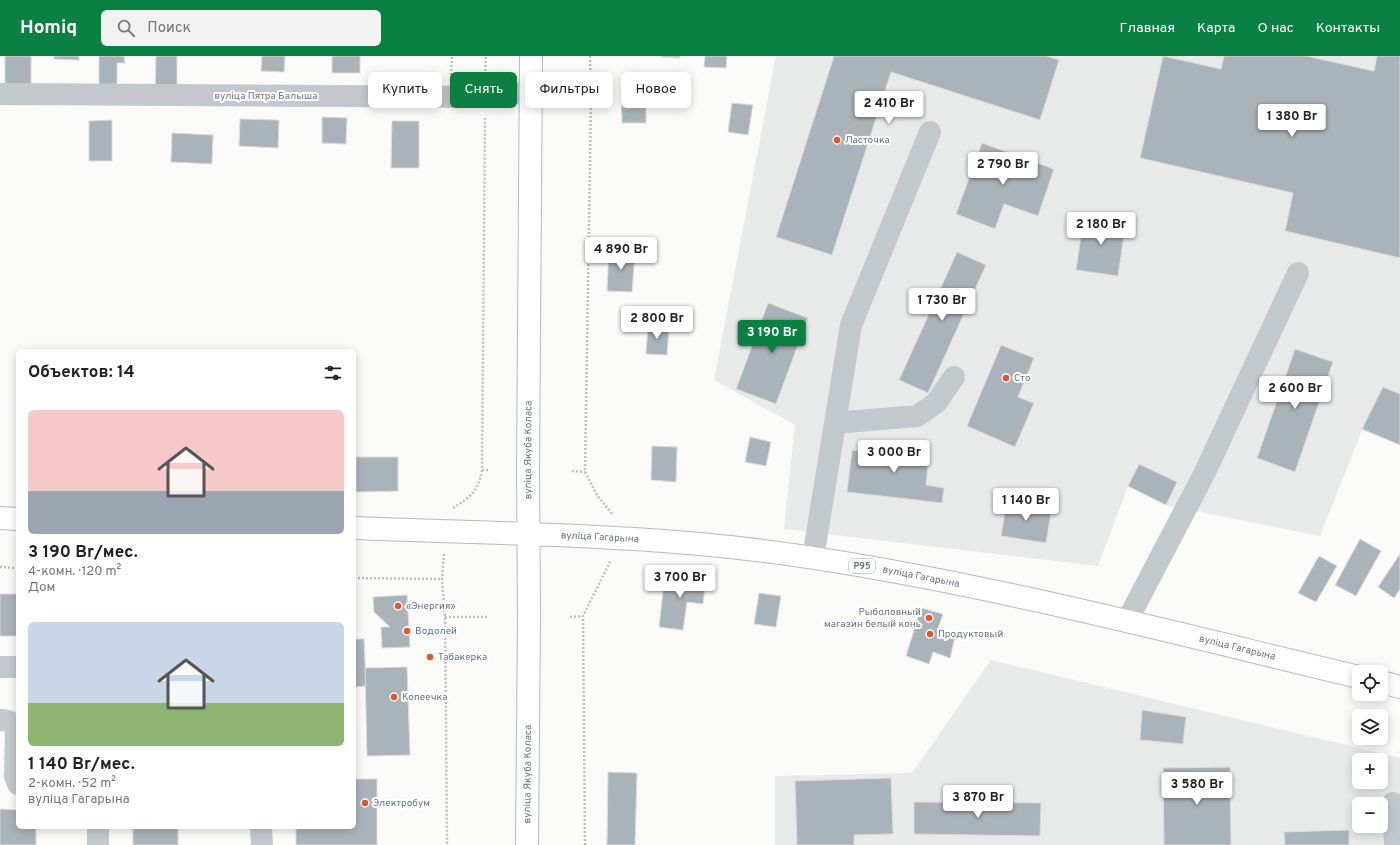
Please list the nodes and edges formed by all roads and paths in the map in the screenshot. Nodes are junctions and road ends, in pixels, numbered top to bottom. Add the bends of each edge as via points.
1 (486, 56) edge
2 (531, 56) edge
3 (590, 56) edge
4 (486, 72) edge
5 (531, 72) edge
6 (0, 94) edge
7 (450, 97) edge
8 (485, 108) edge
9 (531, 108) edge
10 (930, 132) dead end
11 (1298, 273) dead end
12 (954, 377) dead end
13 (835, 423) junction
14 (482, 470) junction
15 (490, 470) dead end
16 (572, 471) dead end
17 (585, 472) junction
18 (0, 518) edge
19 (16, 519) edge
20 (356, 528) edge
21 (445, 531) junction
22 (528, 534) junction
23 (614, 538) junction
24 (813, 558) junction
25 (0, 567) edge
26 (16, 568) edge
27 (356, 578) edge
28 (442, 579) junction
29 (584, 616) junction
30 (445, 617) junction
31 (487, 617) dead end
32 (570, 617) dead end
33 (1127, 621) junction
34 (0, 667) edge
35 (16, 667) edge
36 (1352, 675) edge
37 (1388, 683) edge
38 (1400, 686) edge
39 (0, 720) edge
40 (16, 730) edge
41 (16, 730) edge
42 (16, 776) edge
43 (1393, 803) dead end
44 (98, 829) edge
45 (261, 829) edge
46 (98, 845) edge
47 (262, 845) edge
48 (447, 845) edge
49 (527, 845) edge
50 (585, 845) edge
51 (1395, 845) edge

1 - 4 path
2 - 5 main road, вуліца Якуба Коласа
3 - 17 path
6 - 7 street, вуліца Пятра Балыша
8 - 14 path
9 - 22 main road, вуліца Якуба Коласа
10 - 13 street via 851,325
11 - 33 street via 1204,474
12 - 13 street via 936,403 917,416
13 - 24 street
14 - 15 path
14 - 21 path via 480,481 470,497 446,513
16 - 17 path
17 - 23 path via 597,495 613,514
18 - 19 main road
20 - 21 main road, вуліца Гагарына / Р95
21 - 22 main road, вуліца Гагарына / Р95
21 - 28 path
22 - 23 main road, вуліца Гагарына / Р95
22 - 49 main road, вуліца Якуба Коласа
23 - 24 main road, вуліца Гагарына / Р95 via 704,544
23 - 29 path via 612,559
24 - 33 main road, вуліца Гагарына / Р95 via 963,585
25 - 26 path
27 - 28 path
28 - 30 path
29 - 32 path
29 - 50 path
30 - 31 path
30 - 48 path
33 - 36 main road, вуліца Гагарына / Р95
34 - 35 street
37 - 38 main road
39 - 40 street via 10,722
41 - 42 street
43 - 51 street
44 - 46 street
45 - 47 street

